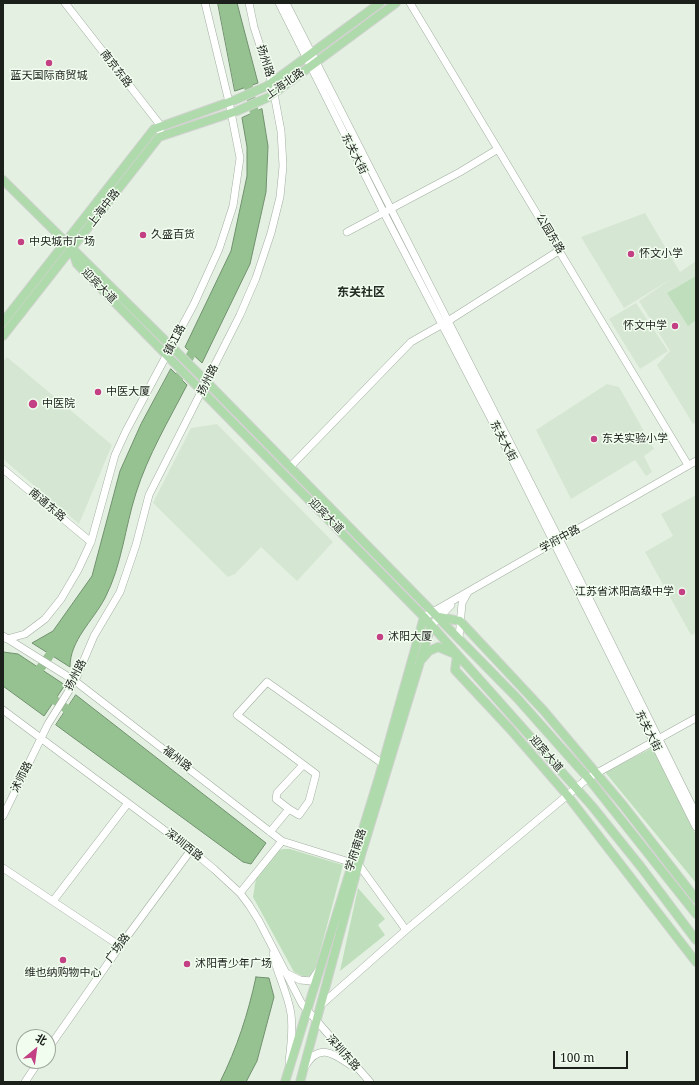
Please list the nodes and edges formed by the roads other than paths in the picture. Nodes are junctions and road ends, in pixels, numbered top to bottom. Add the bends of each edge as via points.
1 (205, 3) edge
2 (249, 3) edge
3 (280, 3) edge
4 (286, 3) edge
5 (380, 3) edge
6 (396, 3) edge
7 (410, 3) edge
8 (68, 4) edge
9 (310, 55) junction
10 (313, 64) junction
11 (270, 84) junction
12 (272, 96) junction
13 (232, 101) junction
14 (235, 112) junction
15 (161, 126) junction
16 (159, 137) junction
17 (498, 149) junction
18 (3, 180) edge
19 (387, 210) junction
20 (347, 232) dead end
21 (65, 243) junction
22 (72, 250) junction
23 (560, 250) junction
24 (3, 322) edge
25 (445, 323) junction
26 (3, 336) edge
27 (175, 350) junction
28 (170, 358) junction
29 (207, 383) junction
30 (202, 392) junction
31 (696, 461) edge
32 (688, 465) junction
33 (290, 467) junction
34 (3, 469) edge
35 (556, 541) junction
36 (91, 542) junction
37 (468, 591) junction
38 (436, 614) junction
39 (424, 617) junction
40 (460, 621) junction
41 (431, 626) junction
42 (5, 638) edge
43 (459, 638) junction
44 (457, 655) junction
45 (419, 663) junction
46 (75, 681) junction
47 (3, 710) edge
48 (696, 718) edge
49 (42, 738) junction
50 (657, 740) junction
51 (303, 764) junction
52 (383, 764) junction
53 (597, 773) junction
54 (588, 778) junction
55 (575, 788) junction
56 (566, 795) junction
57 (128, 803) junction
58 (289, 809) junction
59 (696, 814) edge
60 (3, 816) edge
61 (696, 827) edge
62 (270, 832) junction
63 (282, 841) junction
64 (191, 850) junction
65 (355, 865) junction
66 (3, 868) edge
67 (240, 893) junction
68 (696, 899) edge
69 (53, 901) junction
70 (696, 914) edge
71 (406, 930) junction
72 (696, 940) edge
73 (120, 946) junction
74 (272, 946) junction
75 (695, 960) edge
76 (318, 971) junction
77 (286, 973) junction
78 (322, 1004) junction
79 (307, 1011) junction
80 (317, 1023) junction
81 (56, 1037) edge
82 (304, 1068) junction
83 (34, 1069) edge
84 (360, 1070) junction
85 (286, 1079) edge
86 (25, 1082) edge
87 (300, 1082) edge
88 (370, 1082) edge

1 - 13 street, 镇江路
2 - 11 street, 扬州路
3 - 9 street
4 - 9 street
5 - 9 main road, 上海北路
6 - 10 main road, 上海北路
7 - 17 street, 公园东路
8 - 15 street, 南京东路
9 - 10 street, 东关大街
9 - 11 main road, 上海北路
10 - 12 main road, 上海北路
10 - 19 street, 东关大街
11 - 12 street, 扬州路
11 - 13 main road, 上海北路
12 - 14 main road, 上海北路
12 - 29 street, 扬州路 via 281,131 283,166 280,197 271,233 242,309
13 - 14 street, 镇江路
13 - 15 main road, 上海北路
14 - 16 main road, 上海北路
14 - 27 street, 镇江路 via 240,158 233,206 220,249
15 - 16 street
15 - 21 main road, 上海中路 via 149,134
16 - 22 main road, 上海中路
17 - 19 street
17 - 23 street, 公园东路
18 - 21 main road
19 - 20 street
19 - 25 street, 东关大街
21 - 22 main road
21 - 24 main road, 上海中路
22 - 26 main road, 上海中路
22 - 27 main road, 迎宾大道
22 - 28 main road, 迎宾大道 via 77,264
23 - 25 street
23 - 32 street, 公园东路
25 - 33 street via 409,344
25 - 35 street, 东关大街
27 - 28 street, 镇江路
27 - 29 main road, 迎宾大道
28 - 30 main road, 迎宾大道
28 - 36 street, 镇江路 via 129,424 116,455
29 - 30 street, 扬州路
29 - 33 main road, 迎宾大道
30 - 39 main road, 迎宾大道
30 - 46 street, 扬州路 via 149,495 120,592 94,636
31 - 32 street, 学府中路
32 - 35 street, 学府中路
33 - 38 main road, 迎宾大道
34 - 36 street, 南通东路
35 - 37 street, 学府中路
35 - 50 street, 东关大街
36 - 42 street, 镇江路 via 61,599 45,619 24,634
37 - 38 street, 学府中路
37 - 40 street via 462,603
38 - 39 street
38 - 40 main road
38 - 41 street
38 - 43 main road, 迎宾大道
39 - 41 main road, 迎宾大道
39 - 52 main road, 学府南路
40 - 43 street
40 - 53 main road via 544,711
41 - 44 main road, 迎宾大道
41 - 45 main road, 学府南路
42 - 46 street, 福州路
43 - 54 main road, 迎宾大道
44 - 45 main road via 438,647 429,651
44 - 55 main road, 迎宾大道
44 - 56 main road via 455,670
45 - 65 main road, 学府南路
46 - 49 street, 扬州路
46 - 62 street, 福州路
47 - 49 street, 深圳西路
48 - 50 street
49 - 57 street, 深圳西路
49 - 60 street, 沭师路
50 - 53 street
50 - 59 street, 东关大街
50 - 61 street, 东关大街
51 - 52 street via 237,715 267,682
51 - 58 street via 277,793 276,799
51 - 58 street via 316,774 309,801 299,815
52 - 65 main road, 学府南路
53 - 54 street
53 - 68 main road
54 - 55 street
54 - 70 main road, 迎宾大道
55 - 56 street
55 - 72 main road, 迎宾大道 via 641,867
56 - 71 street
56 - 75 main road
57 - 64 street, 深圳西路
57 - 69 street
58 - 62 street
62 - 63 street, 福州路
63 - 65 street, 福州路
63 - 67 street
64 - 67 street, 深圳西路
64 - 73 street, 广场路
65 - 71 street
65 - 76 main road, 学府南路
65 - 78 main road, 学府南路
66 - 69 street
67 - 74 street, 深圳西路
69 - 73 street
71 - 78 street
73 - 81 street, 广场路
74 - 77 street, 深圳西路
74 - 85 street via 276,968 291,1014
76 - 77 street via 311,981 306,982
76 - 79 main road, 学府南路
77 - 79 street, 深圳西路
78 - 80 main road, 学府南路
79 - 80 street, 深圳西路
79 - 85 main road, 学府南路
80 - 82 main road, 学府南路
80 - 84 street, 深圳东路
82 - 84 street via 312,1055 318,1052 340,1058
82 - 87 main road, 学府南路
83 - 86 street
84 - 88 street, 深圳东路

